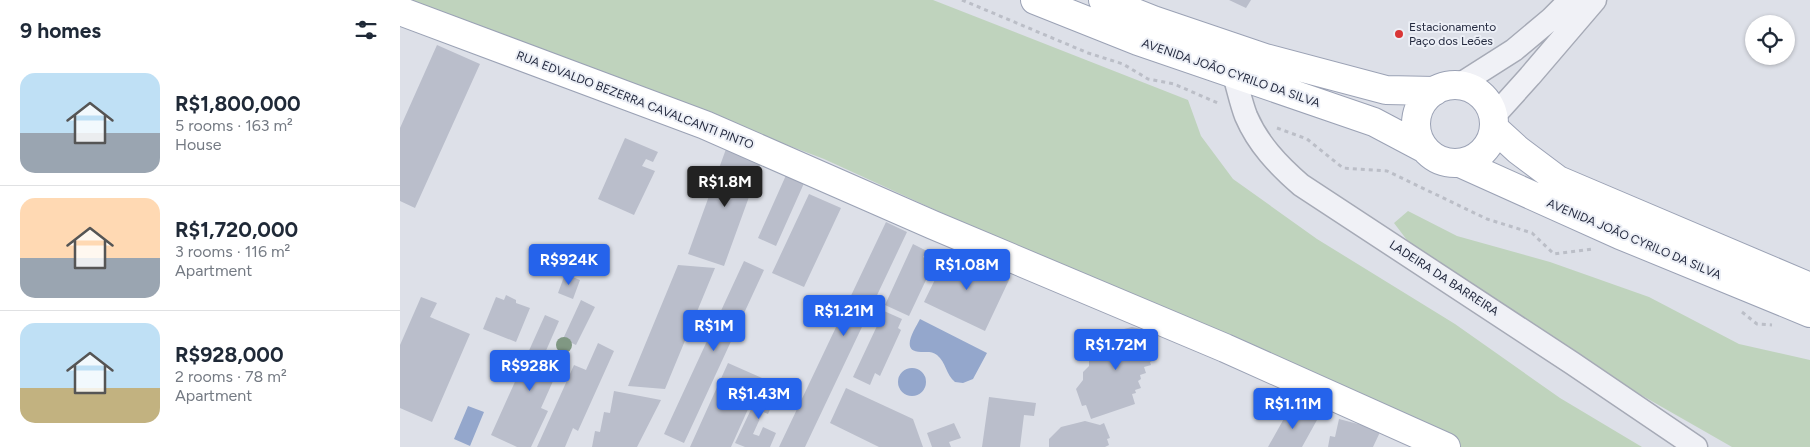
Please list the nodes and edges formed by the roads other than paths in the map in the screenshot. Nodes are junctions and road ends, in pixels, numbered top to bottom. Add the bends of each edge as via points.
1 (1035, 0) edge
2 (1103, 0) edge
3 (1570, 0) edge
4 (1595, 0) edge
5 (400, 11) edge
6 (1234, 75) junction
7 (1447, 88) junction
8 (1494, 122) junction
9 (1425, 149) junction
10 (1460, 162) junction
11 (1810, 287) edge
12 (1810, 313) edge
13 (1446, 447) edge
14 (1696, 447) edge

1 - 6 main road, AVENIDA JOÃO CYRILO DA SILVA
2 - 7 main road, AVENIDA JOÃO CYRILO DA SILVA via 1265,58 1386,90
3 - 7 street via 1514,50
4 - 8 street
5 - 13 main road, RUA EDVALDO BEZERRA CAVALCANTI PINTO via 705,125 1225,348
6 - 9 main road, AVENIDA JOÃO CYRILO DA SILVA via 1374,122
6 - 14 street, LADEIRA DA BARREIRA via 1246,116 1259,141 1301,185
7 - 8 main road via 1471,88 1481,94 1489,104
7 - 9 main road via 1425,100 1419,112 1416,125
8 - 10 main road via 1491,140 1483,151 1473,159
8 - 11 main road, AVENIDA JOÃO CYRILO DA SILVA via 1518,150 1558,180
9 - 10 main road via 1435,158
10 - 12 main road, AVENIDA JOÃO CYRILO DA SILVA via 1620,235

